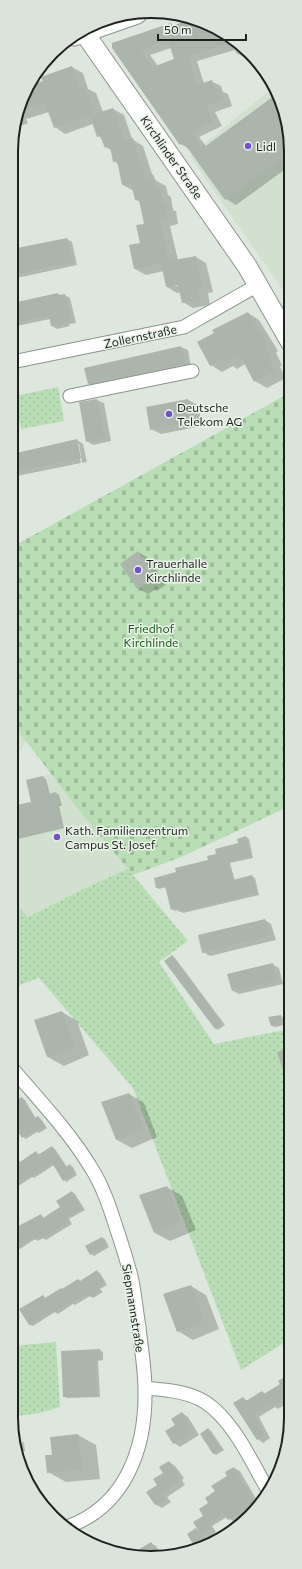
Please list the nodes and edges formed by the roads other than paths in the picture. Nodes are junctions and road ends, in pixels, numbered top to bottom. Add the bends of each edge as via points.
1 (83, 37) edge
2 (258, 285) junction
3 (284, 332) edge
4 (18, 361) edge
5 (192, 371) dead end
6 (70, 396) dead end
7 (18, 1075) edge
8 (145, 1388) junction
9 (265, 1486) edge
10 (71, 1525) edge

1 - 2 main road, Kirchlinder Straße via 221,229
2 - 3 main road, Kirchlinder Straße
2 - 4 street, Zollernstraße via 184,327
5 - 6 street
7 - 8 street, Siepmannstraße via 76,1145 91,1166 107,1198 131,1277
8 - 9 street via 186,1394 204,1402 220,1415
8 - 10 street, Siepmannstraße via 143,1430 126,1478 104,1506

